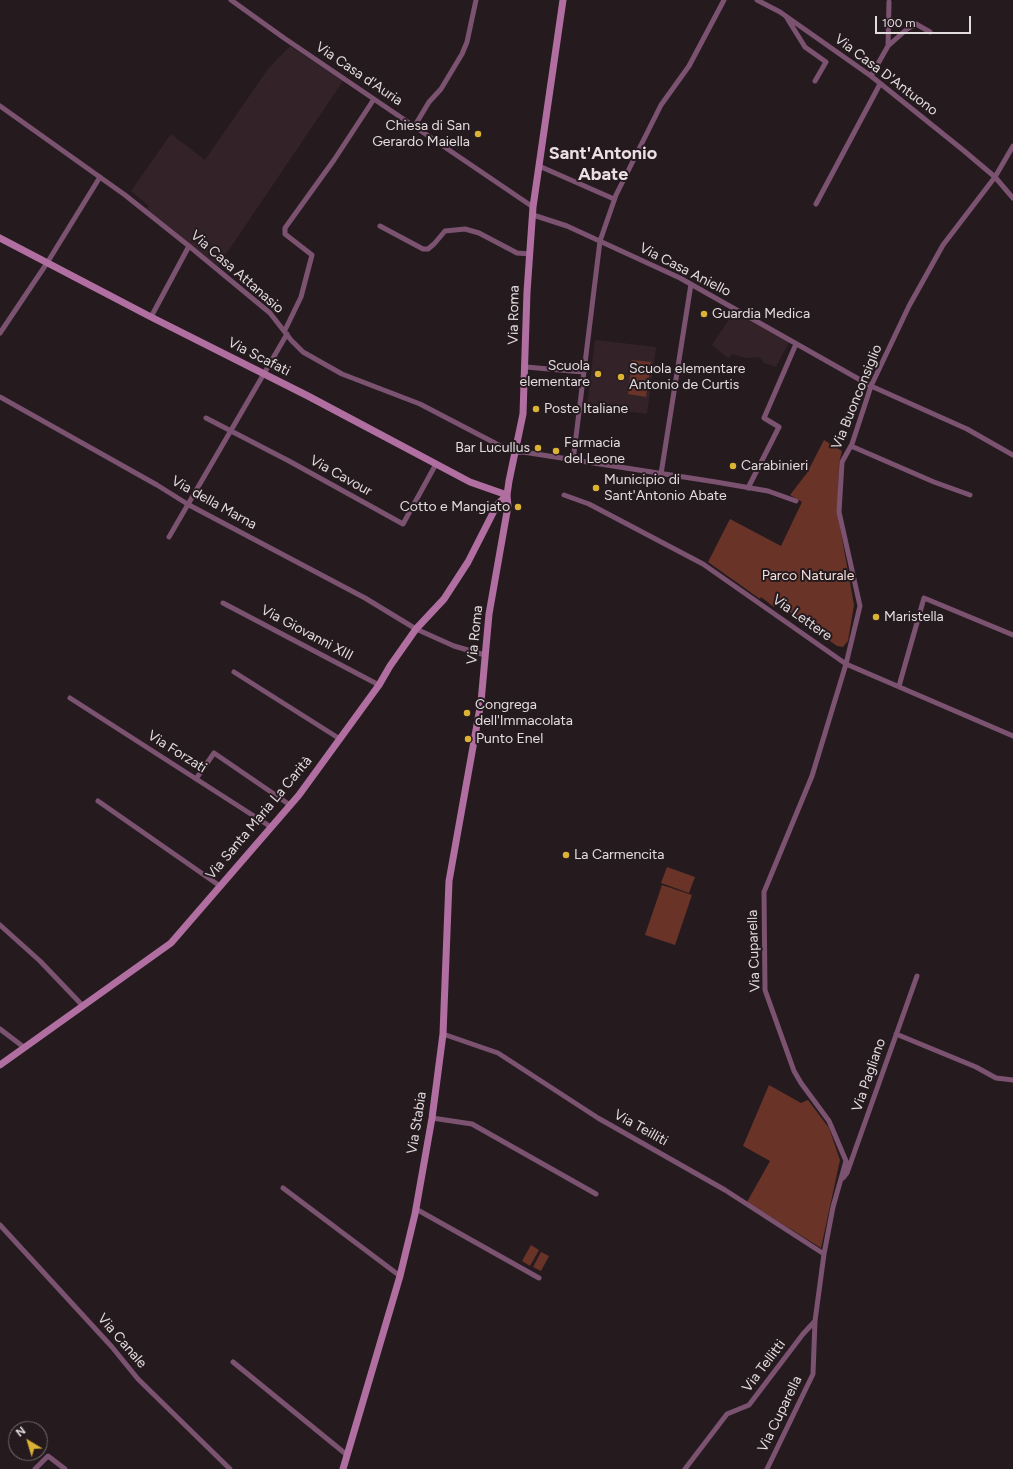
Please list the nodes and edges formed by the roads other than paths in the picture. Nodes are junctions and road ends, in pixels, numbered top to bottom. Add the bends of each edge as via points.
1 (231, 0) edge
2 (476, 0) edge
3 (563, 0) edge
4 (724, 0) edge
5 (757, 0) edge
6 (889, 2) dead end
7 (787, 18) junction
8 (930, 32) dead end
9 (888, 46) junction
10 (870, 76) junction
11 (815, 81) dead end
12 (880, 84) junction
13 (374, 98) junction
14 (0, 106) edge
15 (414, 127) junction
16 (1012, 149) edge
17 (539, 166) junction
18 (100, 177) junction
19 (995, 177) junction
20 (1013, 198) edge
21 (614, 199) junction
22 (816, 204) dead end
23 (533, 207) junction
24 (533, 215) junction
25 (380, 226) dead end
26 (0, 238) edge
27 (600, 241) junction
28 (189, 246) junction
29 (530, 254) junction
30 (47, 263) junction
31 (691, 284) junction
32 (151, 317) junction
33 (286, 332) junction
34 (0, 333) edge
35 (796, 344) junction
36 (526, 367) junction
37 (583, 372) junction
38 (264, 375) junction
39 (872, 386) junction
40 (0, 397) edge
41 (206, 418) dead end
42 (231, 433) junction
43 (851, 446) junction
44 (514, 453) junction
45 (1013, 455) edge
46 (573, 461) junction
47 (436, 464) junction
48 (661, 474) junction
49 (748, 488) junction
50 (970, 494) dead end
51 (507, 495) junction
52 (564, 495) dead end
53 (796, 501) dead end
54 (188, 505) junction
55 (169, 537) dead end
56 (223, 603) dead end
57 (416, 629) junction
58 (1013, 636) edge
59 (485, 655) junction
60 (846, 664) junction
61 (234, 672) dead end
62 (379, 685) junction
63 (898, 686) junction
64 (70, 698) dead end
65 (1013, 736) edge
66 (340, 739) junction
67 (469, 772) joint
68 (196, 779) junction
69 (98, 801) dead end
70 (290, 805) junction
71 (271, 827) junction
72 (220, 886) junction
73 (0, 925) edge
74 (917, 976) dead end
75 (83, 1006) junction
76 (0, 1029) edge
77 (443, 1034) junction
78 (896, 1034) junction
79 (24, 1048) junction
80 (0, 1065) edge
81 (1013, 1080) edge
82 (432, 1118) junction
83 (841, 1181) junction
84 (283, 1188) dead end
85 (596, 1194) dead end
86 (416, 1209) junction
87 (0, 1225) edge
88 (824, 1254) junction
89 (400, 1276) junction
90 (539, 1278) dead end
91 (815, 1321) junction
92 (233, 1362) dead end
93 (347, 1455) junction
94 (34, 1469) edge
95 (64, 1469) edge
96 (230, 1469) edge
97 (343, 1469) edge
98 (685, 1469) edge
99 (767, 1469) edge

1 - 13 street, Via Casa d'Auria
2 - 15 street via 462,54
3 - 17 main road, Via Roma
4 - 21 street via 689,66 661,105
5 - 7 street, Via Casa D'Antuono
6 - 9 street
7 - 10 street, Via Casa D'Antuono
7 - 11 street via 805,47 826,62
8 - 9 street via 916,24
9 - 10 street
10 - 12 street, Via Casa D'Antuono
12 - 19 street, Via Casa D'Antuono
12 - 22 street
13 - 15 street, Via Casa d'Auria
13 - 33 street via 334,160 285,228 285,234 312,255 301,297
14 - 18 street, Via Casa Attanasio
15 - 23 street, Via Casa d'Auria
16 - 19 street, Via Buonconsiglio
17 - 21 street
17 - 23 main road, Via Roma
18 - 28 street, Via Casa Attanasio
18 - 30 street
19 - 20 street, Via Casa D'Antuono
19 - 39 street, Via Buonconsiglio via 943,246 909,306
21 - 27 street
23 - 24 main road, Via Roma
24 - 27 street, Via Casa Aniello via 567,226
24 - 29 main road, Via Roma
25 - 29 street via 423,249 428,249 445,231 465,230 479,234 517,253
26 - 30 main road, Via Scafati
27 - 31 street, Via Casa Aniello
27 - 37 street
28 - 32 street
28 - 33 street, Via Casa Attanasio via 270,313
29 - 36 main road, Via Roma
30 - 32 main road, Via Scafati
30 - 34 street
31 - 35 street, Via Casa Aniello
31 - 48 street
32 - 38 main road, Via Scafati
33 - 38 street
33 - 44 street, Via Casa Attanasio via 305,352 342,374 420,404
35 - 39 street, Via Casa Aniello
35 - 49 street via 764,418 779,427
36 - 37 street
36 - 44 main road, Via Roma via 523,414
37 - 46 street
38 - 42 street
38 - 47 main road, Via Scafati via 315,399
39 - 43 street, Via Buonconsiglio
39 - 45 street, Via Casa Aniello via 967,429
40 - 54 street, Via della Marna
41 - 42 street, Via Cavour
42 - 47 street, Via Cavour via 289,461 402,524
42 - 54 street
43 - 50 street via 934,482
43 - 60 street, Via Buonconsiglio via 842,462 839,512 860,606
44 - 46 street via 523,452
44 - 51 main road, Via Roma
46 - 48 street
47 - 51 main road, Via Scafati via 470,482
48 - 49 street
49 - 53 street via 768,491
51 - 57 main road, Via Santa Maria La Carità via 497,505 468,562 444,599
51 - 59 main road, Via Roma via 508,506 489,614
52 - 60 street, Via Lettere via 589,504 703,564
54 - 55 street
54 - 57 street, Via della Marna via 364,598
56 - 62 street, Via Giovanni XIII
57 - 59 street, Via della Marna via 454,646
57 - 62 main road, Via Santa Maria La Carità
58 - 63 street via 924,598
59 - 67 main road, Via Roma via 481,702
60 - 63 street, Via Lettere
60 - 83 street, Via Cuparella via 812,776 764,892 765,990 794,1071 829,1121 843,1152 846,1161
61 - 66 street
62 - 66 main road, Via Santa Maria La Carità
63 - 65 street, Via Lettere
64 - 68 street, Via Forzati
66 - 70 main road, Via Santa Maria La Carità
67 - 77 main road, Via Stabia via 449,881
68 - 70 street via 214,753
68 - 71 street, Via Forzati
69 - 72 street
70 - 71 main road, Via Santa Maria La Carità
71 - 72 main road, Via Santa Maria La Carità
72 - 75 main road, Via Santa Maria La Carità via 171,943
73 - 75 street via 40,961
74 - 78 street, Via Pagliano
75 - 79 main road, Via Santa Maria La Carità
76 - 79 street
77 - 82 main road, Via Stabia
77 - 88 street, Via Teilliti via 498,1053 598,1118 725,1190
78 - 81 street via 976,1067 996,1078
78 - 83 street, Via Pagliano via 847,1173
79 - 80 main road, Via Santa Maria La Carità
82 - 85 street via 472,1124
82 - 86 main road, Via Stabia
83 - 88 street, Via Cuparella
84 - 89 street
86 - 89 main road, Via Stabia
86 - 90 street
87 - 96 street, Via Canale via 138,1379
88 - 91 street
89 - 93 main road, Via Stabia
91 - 98 street, Via Tellitti via 749,1405 727,1414
91 - 99 street, Via Cuparella via 813,1374
92 - 93 street
93 - 97 main road, Via Stabia
94 - 95 street via 48,1456

